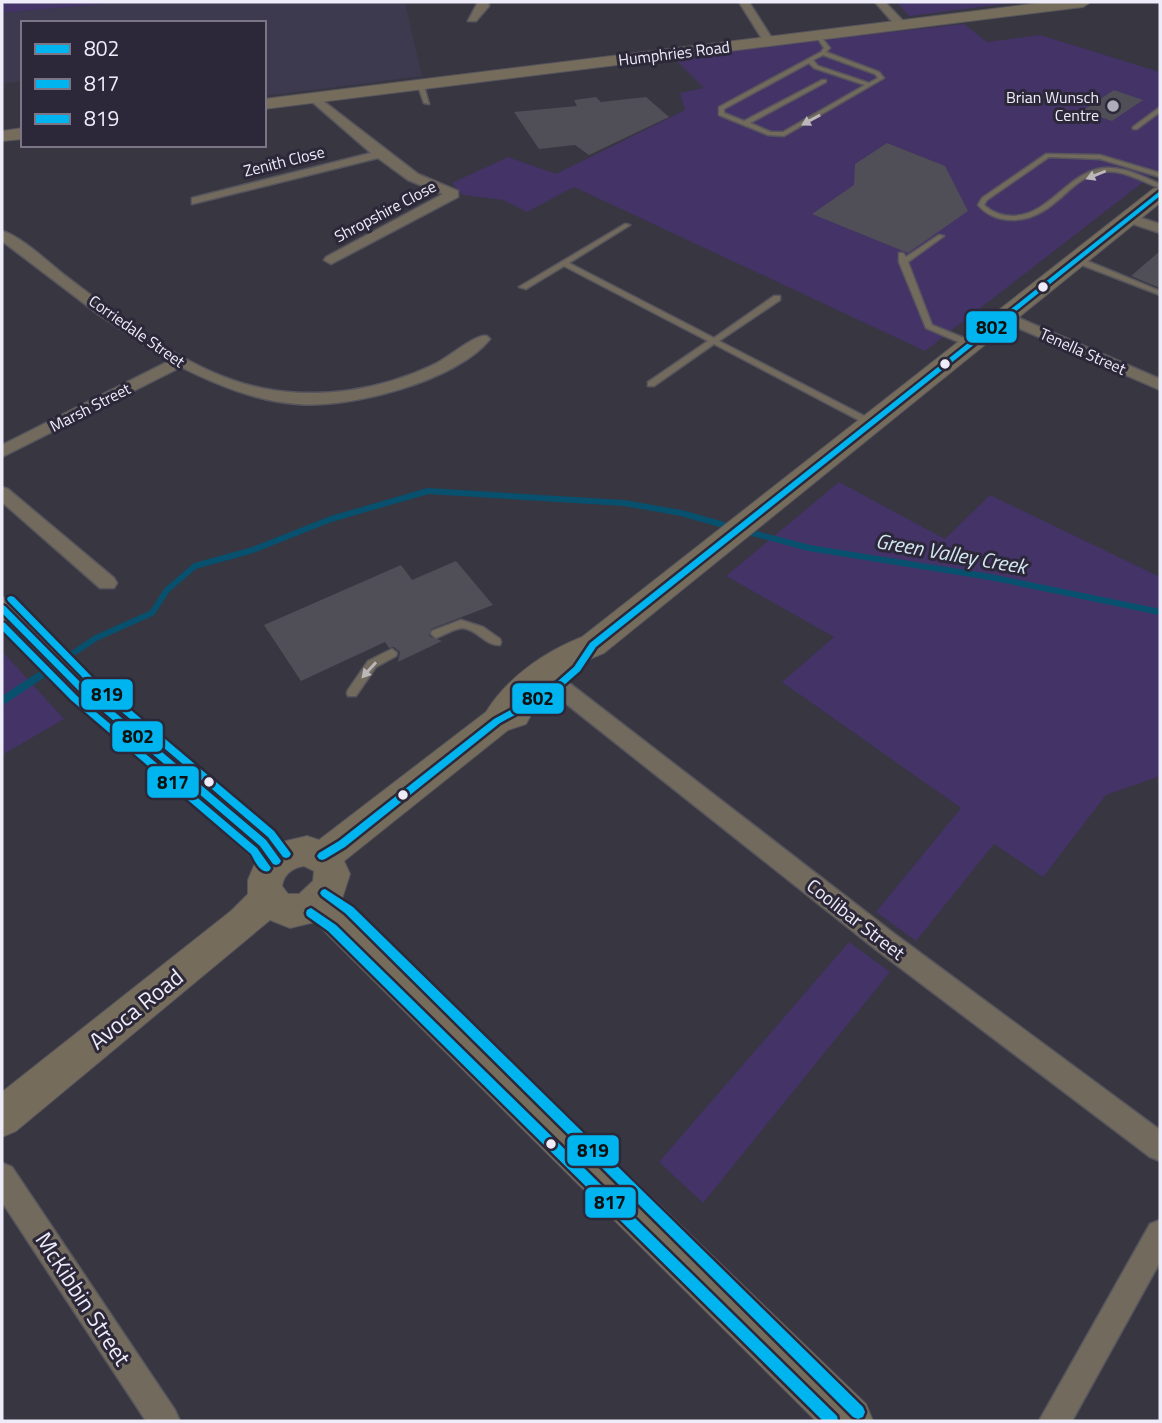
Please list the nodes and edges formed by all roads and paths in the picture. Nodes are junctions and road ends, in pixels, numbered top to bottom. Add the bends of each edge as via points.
1 (483, 2) edge
2 (744, 2) edge
3 (880, 2) edge
4 (1083, 2) edge
5 (472, 19) dead end
6 (900, 24) junction
7 (816, 34) junction
8 (768, 40) junction
9 (823, 54) junction
10 (811, 61) junction
11 (824, 81) dead end
12 (870, 85) junction
13 (421, 86) junction
14 (314, 98) junction
15 (427, 103) dead end
16 (266, 104) edge
17 (1160, 110) edge
18 (744, 124) junction
19 (1135, 128) dead end
20 (21, 133) edge
21 (2, 136) edge
22 (380, 154) junction
23 (1160, 175) edge
24 (1160, 186) edge
25 (1160, 193) edge
26 (197, 201) dead end
27 (1129, 218) junction
28 (627, 225) dead end
29 (1160, 229) edge
30 (2, 235) edge
31 (941, 236) dead end
32 (331, 260) dead end
33 (1077, 260) junction
34 (564, 263) junction
35 (523, 287) dead end
36 (1160, 293) edge
37 (777, 298) dead end
38 (1006, 317) junction
39 (482, 339) dead end
40 (715, 341) junction
41 (971, 344) junction
42 (178, 362) junction
43 (650, 384) dead end
44 (1160, 385) edge
45 (871, 423) junction
46 (2, 452) edge
47 (2, 493) edge
48 (107, 583) dead end
49 (2, 608) edge
50 (436, 634) dead end
51 (496, 642) dead end
52 (593, 645) junction
53 (393, 653) dead end
54 (557, 685) junction
55 (352, 693) dead end
56 (497, 722) junction
57 (322, 856) junction
58 (276, 861) junction
59 (268, 898) junction
60 (318, 902) junction
61 (2, 1117) edge
62 (1160, 1147) edge
63 (2, 1177) edge
64 (1160, 1234) edge
65 (163, 1421) edge
66 (849, 1421) edge
67 (1055, 1421) edge

1 - 5 street
2 - 8 street
3 - 6 street
4 - 6 main road, Humphries Road
6 - 7 main road, Humphries Road
7 - 8 main road, Humphries Road
7 - 9 lane via 827,48
8 - 13 main road, Humphries Road
9 - 10 lane
9 - 12 lane via 877,73 881,78
10 - 12 lane via 816,67
10 - 18 lane via 721,108 721,114
11 - 18 lane
12 -> 18 lane via 784,134
13 - 14 main road, Humphries Road
13 - 15 lane
14 - 16 main road, Humphries Road
14 - 22 street, Shropshire Close
17 - 19 lane
20 - 21 main road
22 - 26 street, Zenith Close
22 - 32 street, Shropshire Close via 413,177 453,194
24 -> 23 lane via 1120,172 1100,171 1035,216 1002,217 981,205 1048,155 1100,157
25 - 27 main road
27 - 29 street
27 - 33 main road
28 - 34 lane
30 - 42 street, Corriedale Street
31 - 41 lane via 902,258 929,326
33 - 36 lane
33 - 38 main road
34 - 35 lane
34 - 40 lane
37 - 40 lane
38 - 41 main road
38 - 44 street, Tenella Street
39 - 42 street, Corriedale Street via 466,355 421,377 318,398 295,399 245,389
40 - 43 lane
40 - 45 lane
41 - 45 main road
42 - 46 street, Marsh Street
45 - 52 main road
47 - 48 street
49 - 58 main road via 82,689 263,843
50 - 51 lane via 461,624 481,630
52 - 54 main road via 587,661
52 - 56 main road via 575,651 506,703
53 -> 55 lane via 372,664
54 - 56 main road via 523,713
54 - 62 street, Coolibar Street via 883,940
56 - 57 main road
57 - 58 main road via 300,852
57 - 60 main road via 332,874 330,888
58 - 59 main road via 265,876
59 - 60 main road via 284,910 307,909
59 - 61 main road, Avoca Road via 244,923
60 - 66 main road
63 - 65 street, McKibbin Street
64 - 67 street

